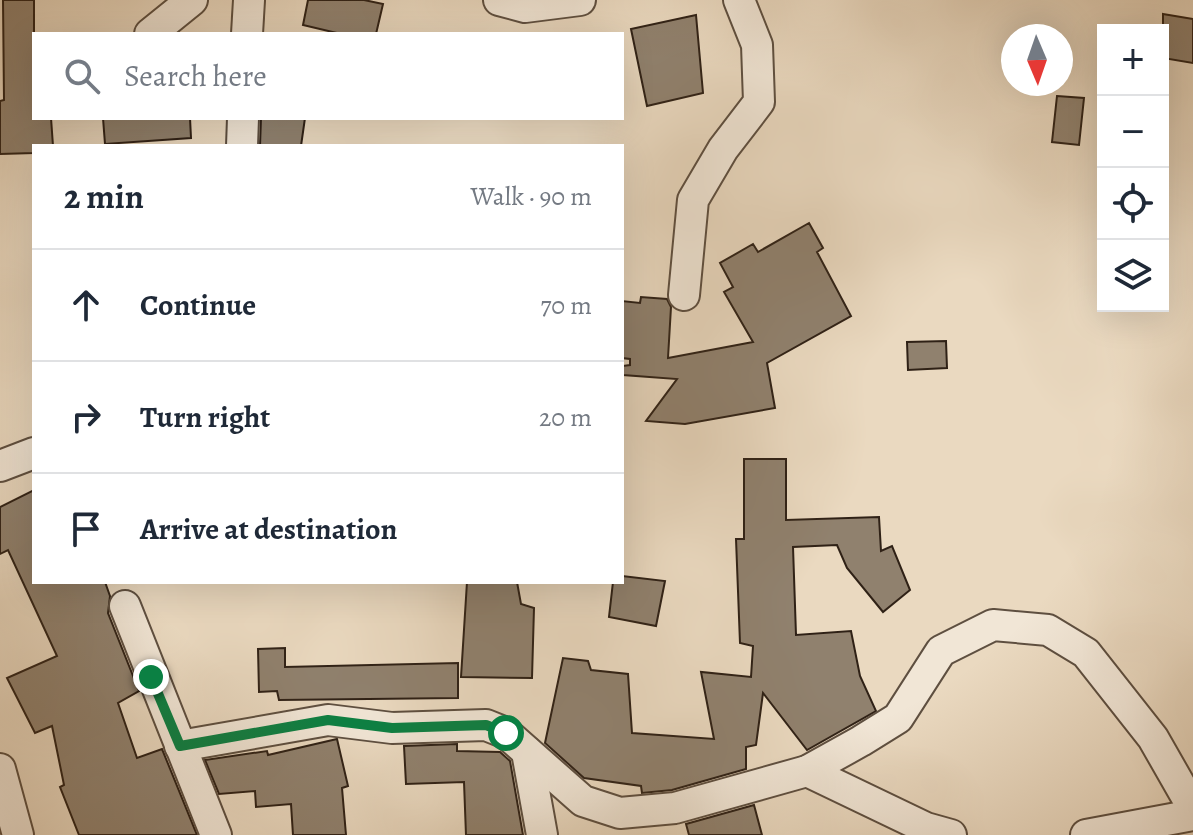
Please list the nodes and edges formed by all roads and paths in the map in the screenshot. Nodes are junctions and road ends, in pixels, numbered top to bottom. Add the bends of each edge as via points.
1 (192, 0) edge
2 (249, 0) edge
3 (580, 0) edge
4 (739, 0) edge
5 (515, 2) edge
6 (152, 32) edge
7 (247, 32) edge
8 (243, 120) edge
9 (242, 144) edge
10 (684, 295) dead end
11 (32, 454) edge
12 (0, 466) edge
13 (125, 606) dead end
14 (180, 746) junction
15 (527, 752) junction
16 (0, 769) edge
17 (807, 771) junction
18 (1193, 808) edge
19 (1193, 815) edge
20 (18, 835) edge
21 (216, 835) edge
22 (542, 835) edge
23 (951, 835) edge
24 (1086, 835) edge

1 - 6 street
2 - 7 street
3 - 5 street
4 - 10 street via 757,45 759,102 693,200
8 - 9 street
11 - 12 street
13 - 14 street
14 - 15 street via 328,720 392,728 486,725 506,733
14 - 21 street
15 - 17 street via 583,801 620,813 675,808
15 - 22 street
16 - 20 street
17 - 18 street via 898,718 941,651 993,625 1048,630 1086,653 1153,738
17 - 23 street
19 - 24 street

